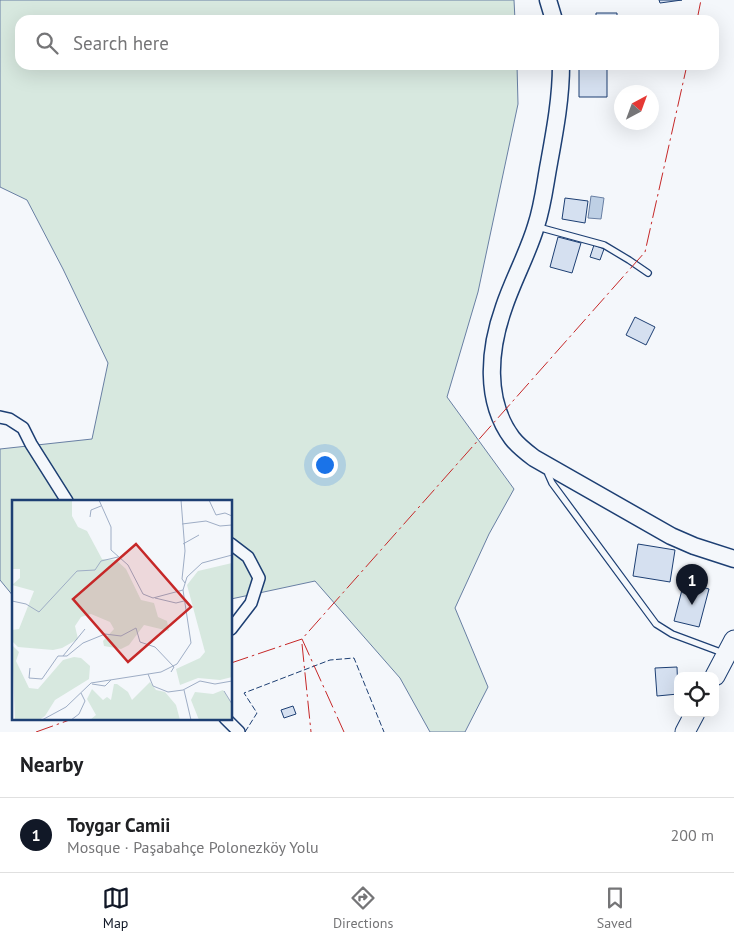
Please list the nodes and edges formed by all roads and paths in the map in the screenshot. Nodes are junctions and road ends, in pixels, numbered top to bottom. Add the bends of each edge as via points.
1 (548, 0) edge
2 (552, 15) edge
3 (561, 70) edge
4 (536, 226) junction
5 (648, 274) dead end
6 (0, 417) edge
7 (549, 467) junction
8 (66, 500) edge
9 (232, 545) edge
10 (734, 559) edge
11 (232, 628) edge
12 (730, 647) edge
13 (717, 672) edge
14 (693, 717) edge
15 (227, 720) edge
16 (238, 732) edge
17 (685, 732) edge

1 - 2 main road
3 - 4 main road via 558,115
4 - 5 lane via 604,245
4 - 7 main road via 499,321 491,375 495,401 506,428 522,449
6 - 8 street via 24,428
7 - 10 main road via 670,536
7 - 12 lane via 552,483 656,624 672,634
9 - 11 street via 248,557 259,578 251,603
12 - 13 main road
14 - 17 main road
15 - 16 street

